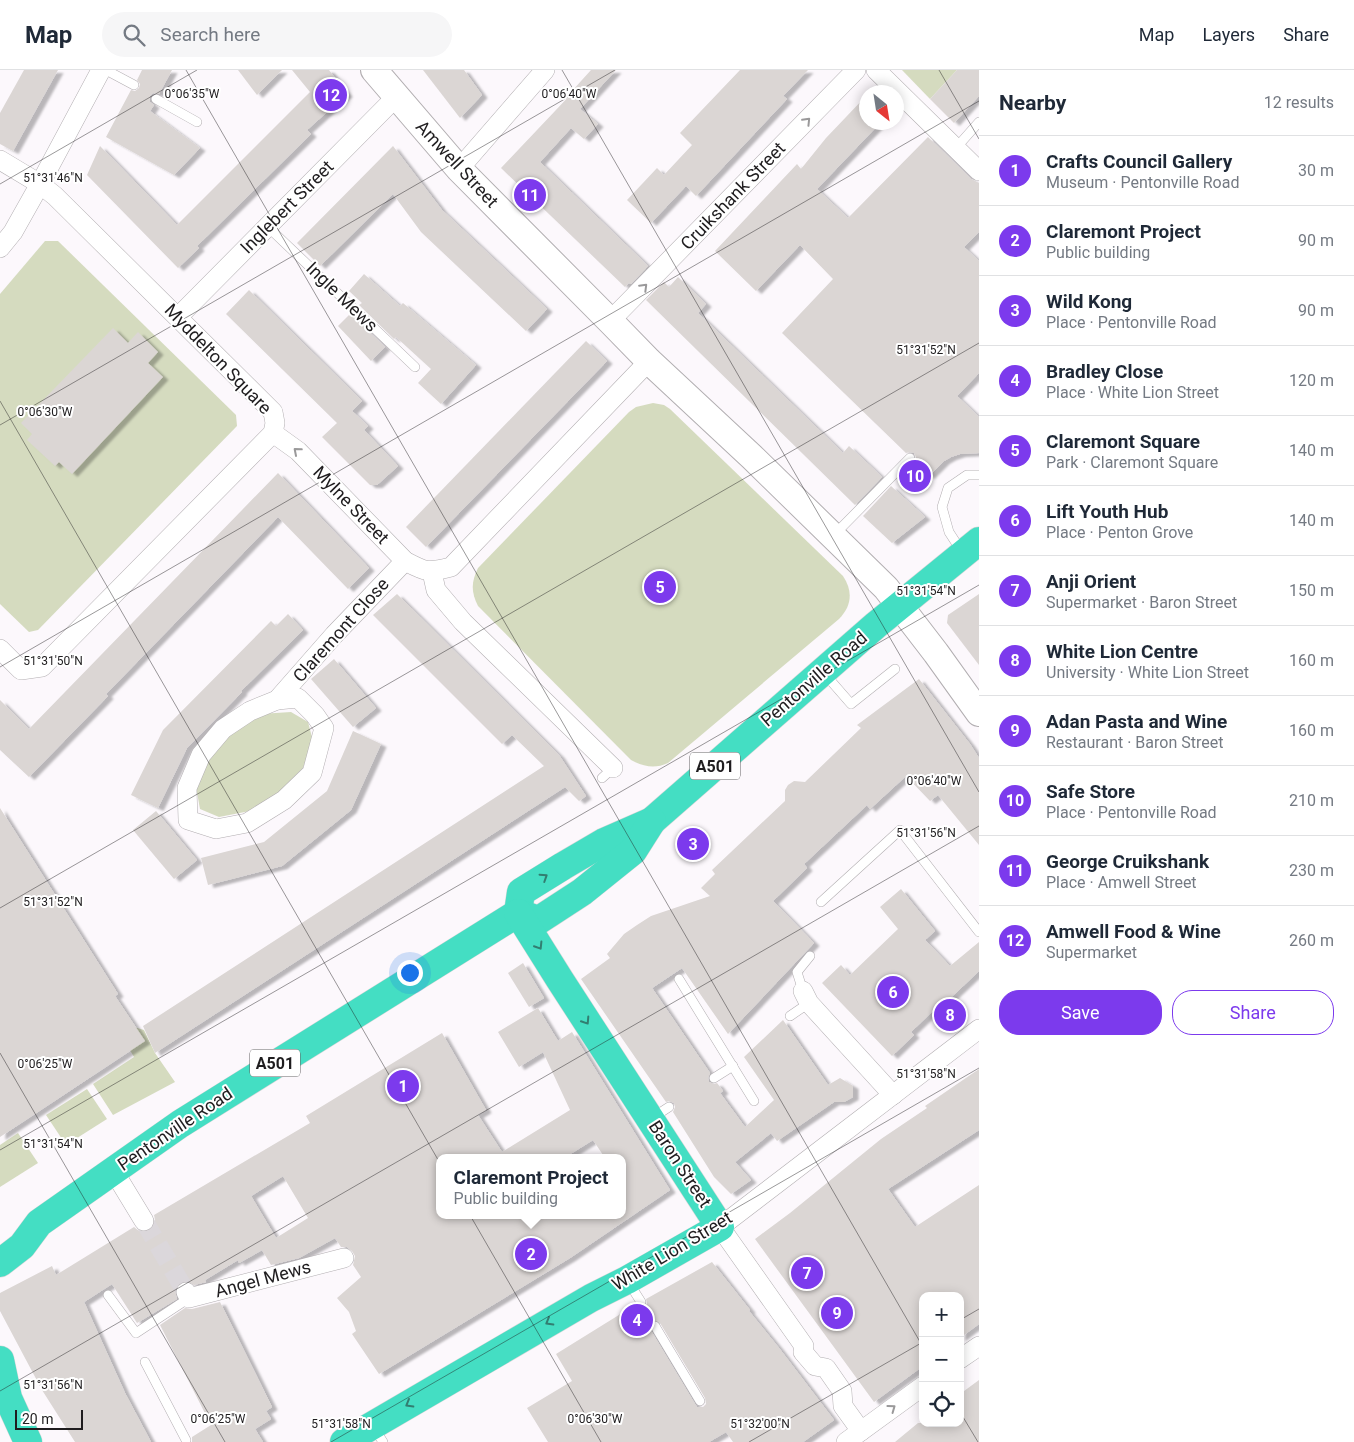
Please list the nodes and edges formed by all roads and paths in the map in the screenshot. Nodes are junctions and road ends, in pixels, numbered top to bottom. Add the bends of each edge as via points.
1 (101, 70) edge
2 (106, 70) edge
3 (374, 70) edge
4 (546, 70) edge
5 (856, 70) edge
6 (876, 70) edge
7 (134, 86) dead end
8 (396, 97) junction
9 (156, 99) dead end
10 (197, 122) dead end
11 (979, 122) edge
12 (956, 148) junction
13 (0, 160) edge
14 (459, 169) junction
15 (979, 171) edge
16 (40, 184) junction
17 (268, 227) junction
18 (0, 248) edge
19 (178, 317) junction
20 (610, 322) junction
21 (649, 361) junction
22 (415, 367) dead end
23 (273, 432) junction
24 (910, 458) dead end
25 (979, 475) edge
26 (832, 537) junction
27 (971, 548) edge
28 (405, 561) junction
29 (432, 572) junction
30 (900, 605) junction
31 (0, 649) edge
32 (895, 669) dead end
33 (822, 672) junction
34 (278, 700) junction
35 (979, 712) edge
36 (608, 773) dead end
37 (821, 902) dead end
38 (518, 913) junction
39 (979, 932) edge
40 (810, 956) dead end
41 (679, 979) dead end
42 (806, 997) junction
43 (790, 1016) dead end
44 (979, 1029) edge
45 (733, 1066) junction
46 (714, 1078) dead end
47 (893, 1095) junction
48 (754, 1101) dead end
49 (113, 1170) junction
50 (144, 1221) tunnel mouth
51 (39, 1223) junction
52 (720, 1227) junction
53 (0, 1238) edge
54 (344, 1258) dead end
55 (0, 1263) edge
56 (108, 1295) dead end
57 (187, 1295) joint
58 (655, 1326) dead end
59 (979, 1346) edge
60 (964, 1356) edge
61 (0, 1360) edge
62 (145, 1362) dead end
63 (919, 1389) edge
64 (4, 1393) edge
65 (700, 1401) dead end
66 (861, 1431) junction
67 (378, 1434) edge
68 (186, 1440) dead end
69 (28, 1442) edge
70 (344, 1442) edge
71 (846, 1442) edge

1 - 16 street
2 - 7 lane
3 - 8 street, Amwell Street
4 - 14 street
20 -> 5 street, Cruikshank Street
6 - 12 street
8 - 14 street, Amwell Street
8 - 17 street, Inglebert Street
9 - 10 lane
11 - 12 lane
12 - 15 street
13 - 16 street, Myddelton Square
14 - 20 street, Amwell Street
16 - 18 street
16 - 19 street, Myddelton Square
17 - 19 street, Inglebert Street
17 - 22 lane, Ingle Mews
19 - 23 street, Myddelton Square via 273,412
20 - 21 street, Amwell Street
21 - 26 street, Amwell Street
21 - 29 street via 451,567
28 -> 23 street, Mylne Street via 298,450
23 - 31 street, Myddelton Square via 42,667 21,670
24 - 26 lane
25 - 27 lane via 967,475 948,488 942,507 949,532
26 - 30 street, Amwell Street
27 - 30 highway, Pentonville Road / A501
28 - 29 street, Mylne Street
28 - 34 street, Claremont Close via 334,635
29 - 36 street via 436,590 463,622
30 - 33 highway, Pentonville Road / A501
30 - 35 street, Amwell Street
32 - 33 lane via 851,704
33 - 38 highway, Pentonville Road / A501 via 652,821 633,851 539,920
34 - 34 street, Claremont Close via 250,711 223,729 201,755 187,788 188,820 216,829 247,823 284,800 312,773 324,728 298,698
37 - 39 lane via 900,830
38 - 49 highway, Pentonville Road / A501 via 242,1084
38 -> 52 highway, Baron Street via 660,1113
40 - 42 lane via 796,972
41 - 45 lane
42 - 43 lane
42 - 47 street
44 - 47 street, White Lion Street
45 - 46 lane
45 - 48 lane
47 - 52 street, White Lion Street
49 - 50 street
49 - 51 highway, Pentonville Road / A501
51 - 53 highway, Pentonville Road / A501 via 11,1231
51 - 55 highway, Pentonville Road / A501 via 22,1246
52 - 66 street, Baron Street via 804,1346 803,1352 815,1366 826,1368 842,1390 843,1406
52 -> 67 highway, White Lion Street via 634,1291 591,1298
54 - 57 street, Angel Mews
56 - 57 lane via 136,1332
58 - 65 lane
59 - 60 street
61 - 64 highway
62 - 68 lane
66 -> 63 street
64 - 69 highway
66 - 71 street
67 - 70 highway, White Lion Street

